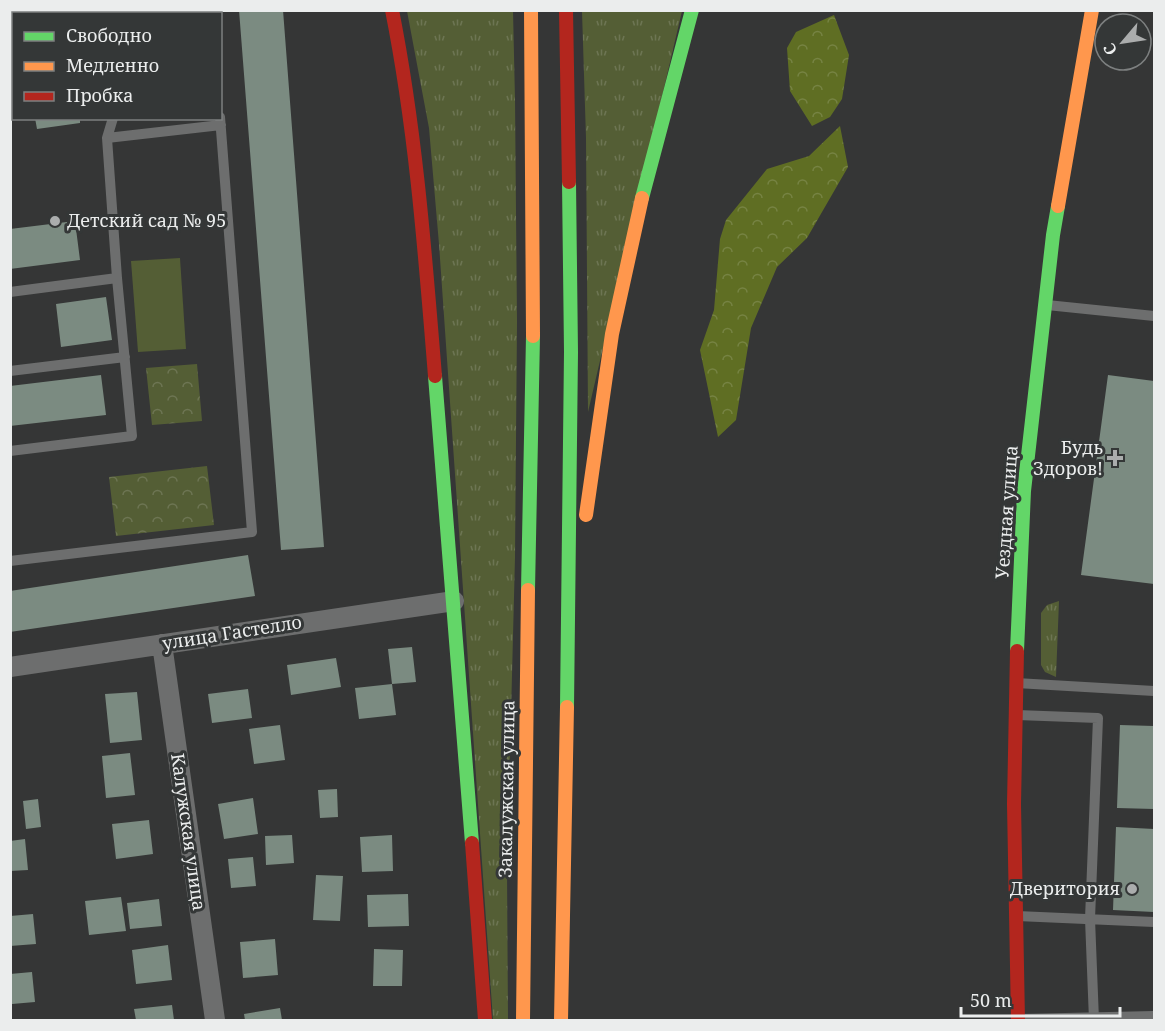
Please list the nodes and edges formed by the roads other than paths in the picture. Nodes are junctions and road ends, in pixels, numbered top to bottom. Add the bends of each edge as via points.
1 (392, 10) edge
2 (531, 10) edge
3 (566, 10) edge
4 (692, 10) edge
5 (1092, 10) edge
6 (112, 120) edge
7 (221, 121) edge
8 (107, 138) junction
9 (117, 278) junction
10 (10, 292) edge
11 (1045, 304) junction
12 (1155, 316) edge
13 (125, 357) junction
14 (10, 371) edge
15 (10, 451) edge
16 (10, 561) edge
17 (454, 601) junction
18 (569, 630) junction
19 (162, 644) junction
20 (10, 667) edge
21 (1016, 683) junction
22 (1155, 691) edge
23 (1015, 715) junction
24 (1016, 916) junction
25 (1090, 919) junction
26 (1155, 921) edge
27 (1155, 1016) edge
28 (1094, 1019) edge
29 (215, 1020) edge
30 (485, 1020) edge
31 (523, 1020) edge
32 (561, 1020) edge
33 (1018, 1020) edge

1 - 17 main road via 414,145
2 - 31 main road, Закалужская улица via 533,342
3 - 18 main road via 571,352
4 - 18 main road via 644,189 612,334
5 - 11 main road, Уездная улица
6 - 8 lane
7 - 8 lane
7 - 16 lane via 252,532
8 - 9 lane
9 - 10 lane
9 - 13 lane
11 - 12 lane
11 - 21 main road, Уездная улица via 1024,491
13 - 14 lane
13 - 15 lane via 132,436
17 - 19 street, улица Гастелло
17 - 30 main road
18 - 32 main road
19 - 20 street, улица Гастелло
19 - 29 street, Калужская улица
21 - 22 lane
21 - 23 main road, Уездная улица
23 - 24 main road, Уездная улица
23 - 25 lane via 1098,718
24 - 25 lane
24 - 33 main road, Уездная улица
25 - 26 lane
25 - 28 lane
27 - 28 lane
28 - 33 lane

